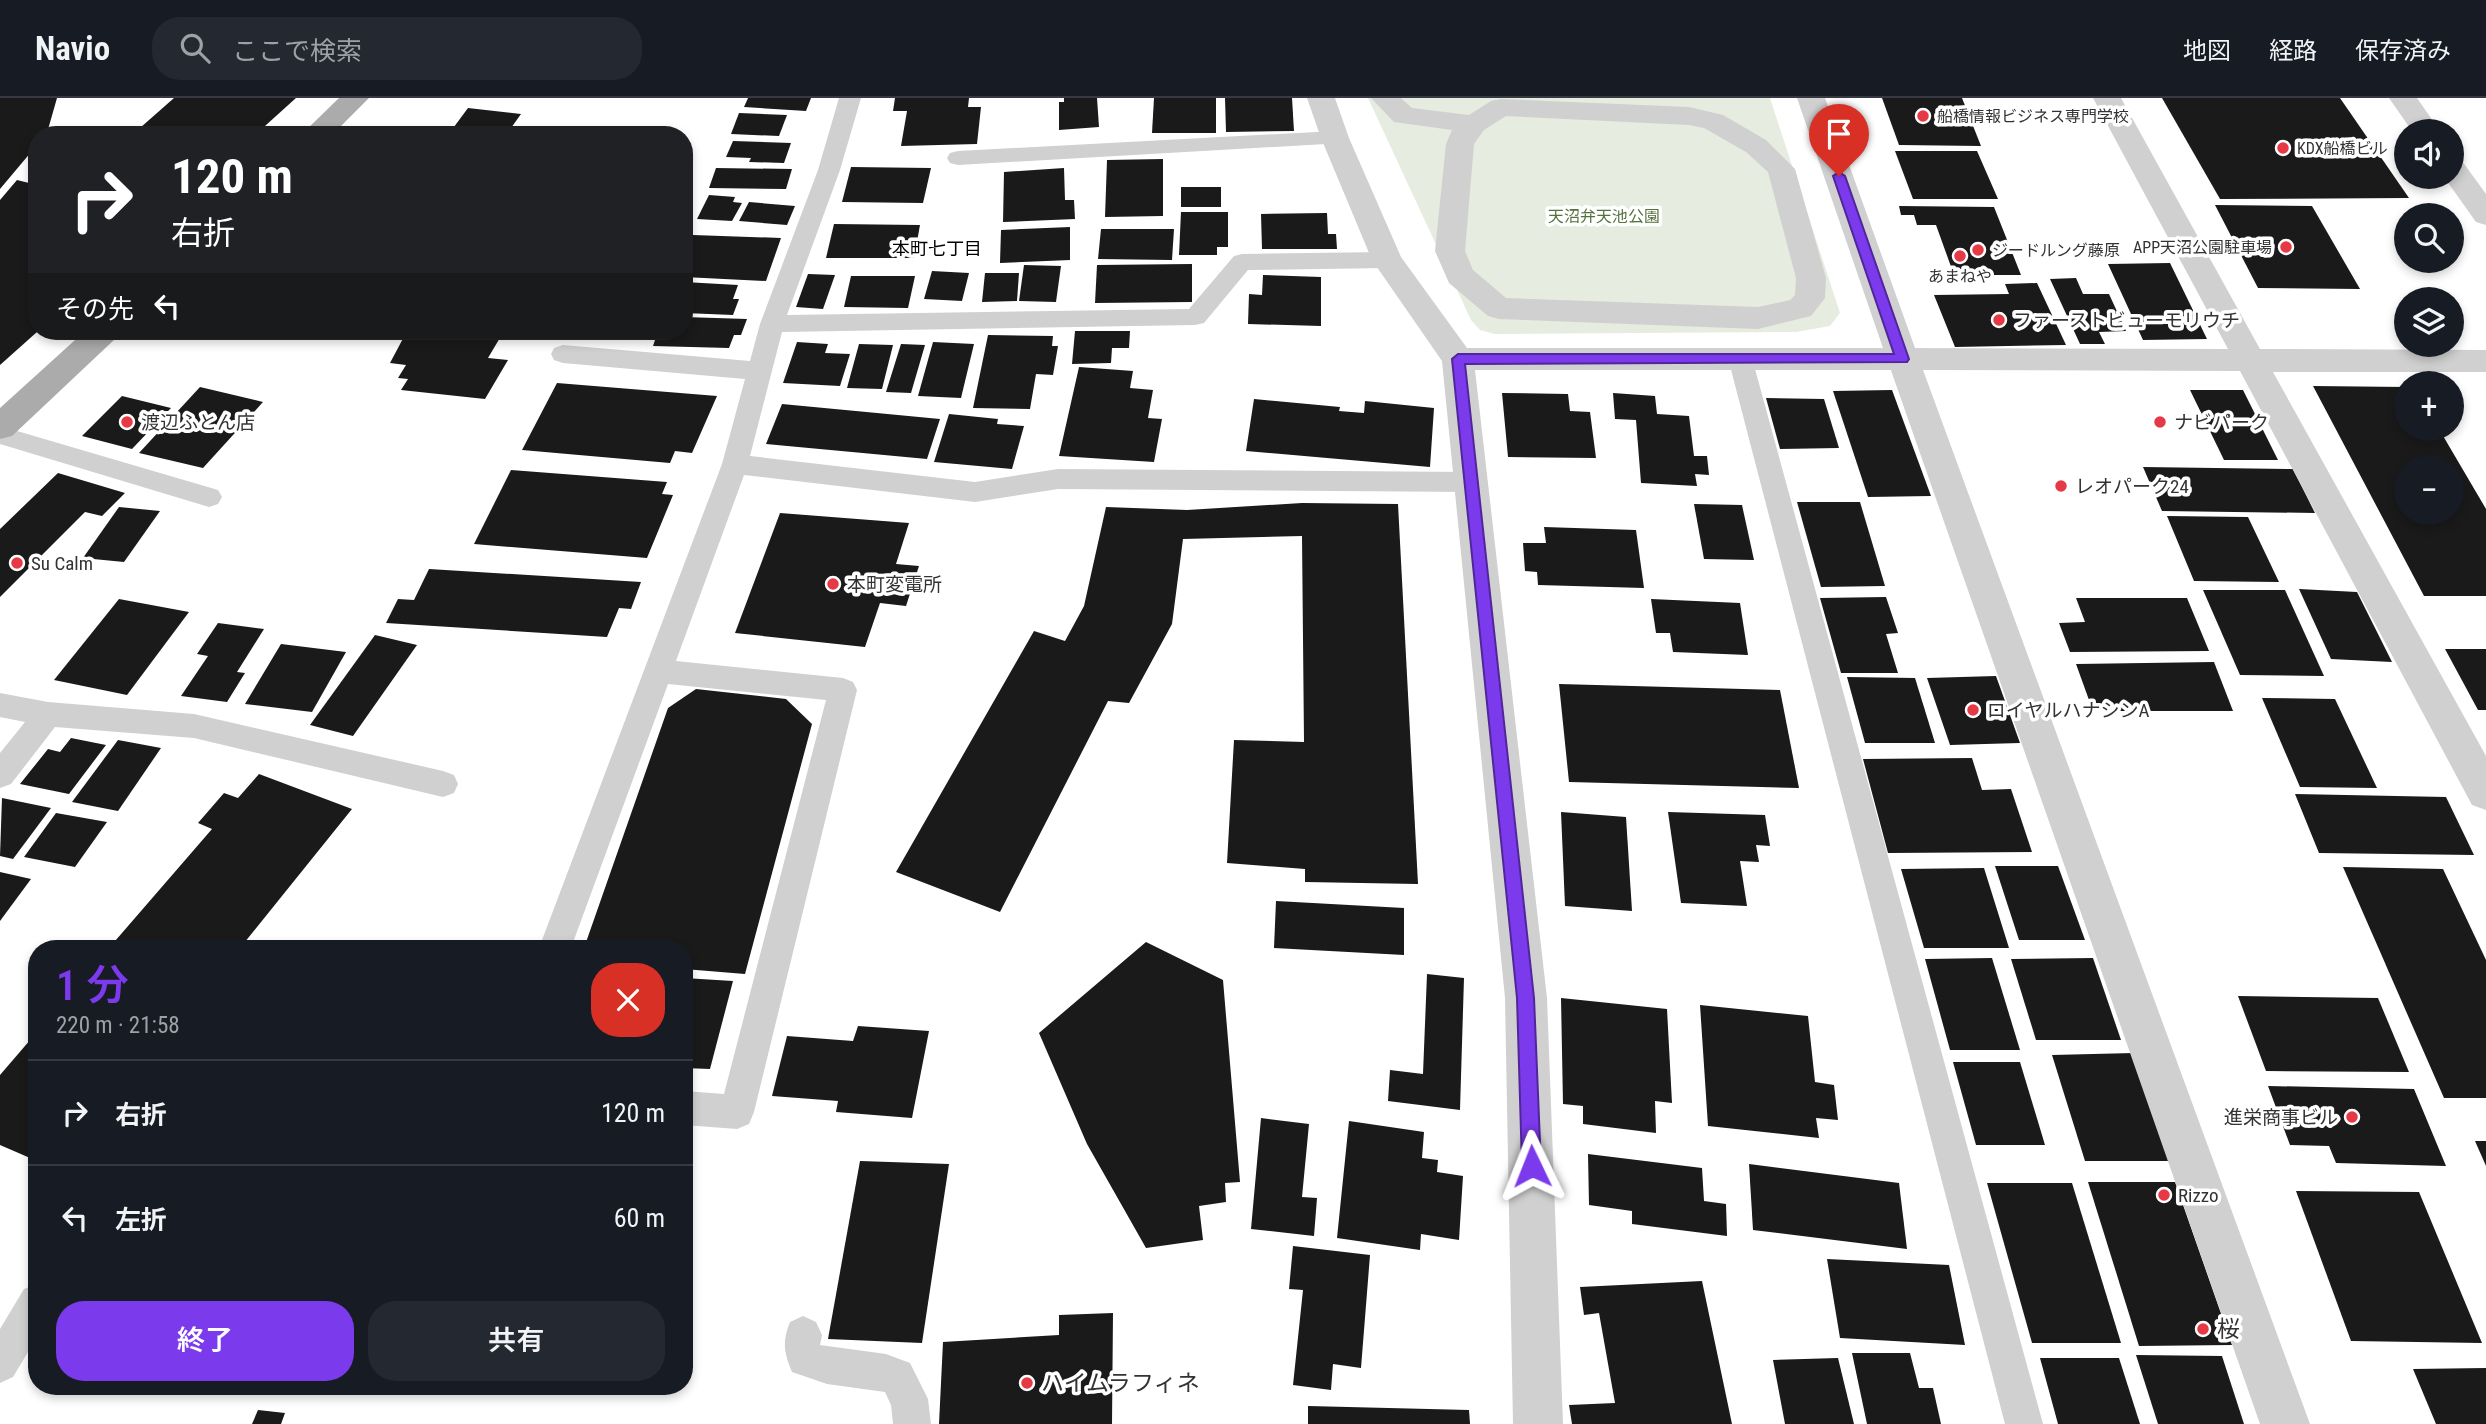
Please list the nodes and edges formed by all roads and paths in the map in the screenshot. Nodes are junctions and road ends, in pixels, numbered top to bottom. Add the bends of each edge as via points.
1 (355, 98) edge
2 (850, 98) edge
3 (1321, 98) edge
4 (1385, 98) edge
5 (1811, 98) edge
6 (2107, 98) edge
7 (2403, 98) edge
8 (1603, 105) edge
9 (2418, 119) edge
10 (1474, 124) junction
11 (325, 126) edge
12 (1335, 138) junction
13 (958, 158) dead end
14 (2464, 184) edge
15 (2486, 215) edge
16 (1387, 260) junction
17 (772, 324) junction
18 (93, 340) edge
19 (563, 354) dead end
20 (1740, 358) junction
21 (1458, 359) junction
22 (1903, 359) junction
23 (2249, 362) junction
24 (2486, 362) edge
25 (760, 371) junction
26 (7, 412) edge
27 (0, 435) edge
28 (735, 464) junction
29 (1471, 482) junction
30 (208, 497) dead end
31 (658, 671) junction
32 (0, 705) edge
33 (48, 714) junction
34 (0, 775) edge
35 (443, 784) dead end
36 (2486, 793) edge
37 (558, 940) edge
38 (693, 1109) edge
39 (28, 1317) edge
40 (803, 1335) dead end
41 (0, 1364) edge
42 (912, 1424) edge
43 (1538, 1424) edge
44 (2024, 1424) edge
45 (2285, 1424) edge

1 - 11 main road
2 - 17 lane via 829,170
3 - 12 street
4 - 10 street via 1404,116
5 - 22 street
6 - 23 street
7 - 9 street
8 - 10 street via 1501,107
8 - 10 street via 1713,121 1756,146 1781,169 1811,278 1810,298 1800,308 1758,318 1499,308 1460,276 1450,251 1460,144
12 - 13 lane
12 - 16 street
14 - 15 street
16 - 17 lane via 1242,262 1195,317
16 - 21 street
17 - 25 lane
18 - 26 main road
19 - 25 lane
20 - 21 street
20 - 22 street
20 - 44 lane
21 - 29 street
22 - 23 street
22 - 45 street
23 - 24 street
23 - 36 street
25 - 28 lane
27 - 30 lane
28 - 29 lane via 975,492 1058,479
28 - 31 lane
29 - 43 street via 1525,998
31 - 37 lane
31 - 38 lane via 843,691 737,1112
32 - 33 lane
33 - 34 lane
33 - 35 lane via 194,726
39 - 41 lane
40 - 42 lane via 805,1359 897,1376 908,1393

